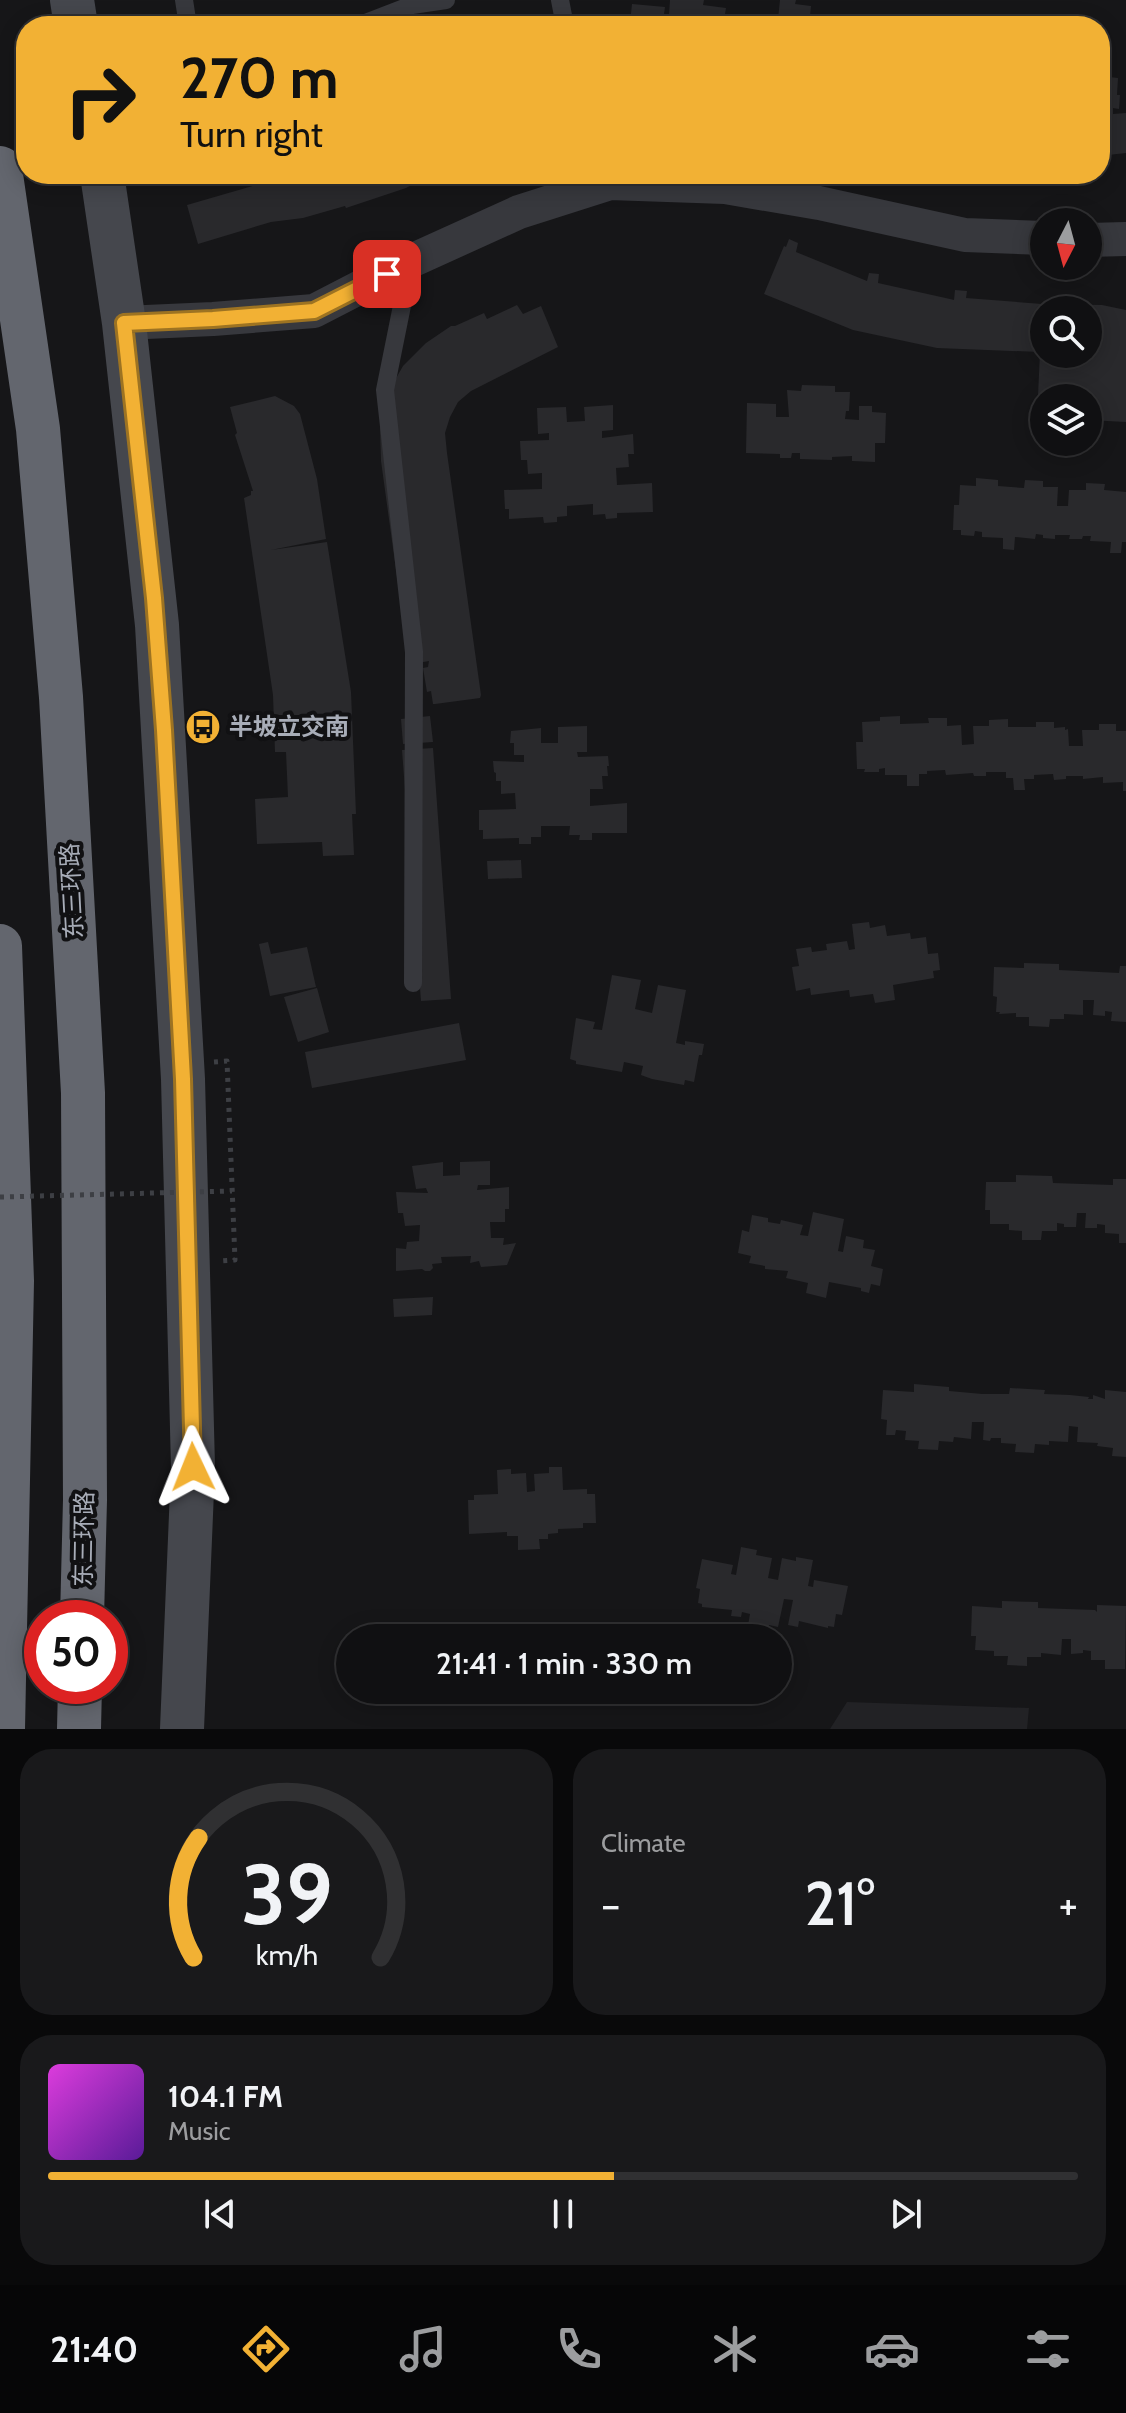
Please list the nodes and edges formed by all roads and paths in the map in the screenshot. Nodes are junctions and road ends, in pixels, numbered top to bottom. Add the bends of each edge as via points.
1 (446, 0) edge
2 (384, 16) edge
3 (0, 168) edge
4 (103, 184) edge
5 (589, 184) edge
6 (639, 184) edge
7 (1030, 237) edge
8 (1126, 239) edge
9 (1102, 240) edge
10 (411, 261) junction
11 (124, 323) junction
12 (0, 946) edge
13 (413, 983) dead end
14 (227, 1061) dead end
15 (232, 1191) junction
16 (0, 1197) edge
17 (235, 1260) dead end
18 (82, 1600) edge
19 (80, 1704) edge
20 (3, 1729) edge
21 (79, 1729) edge
22 (182, 1729) edge

1 - 2 lane
3 - 18 highway, 东三环路 via 38,429 61,697 83,1093
4 - 11 main road
5 - 10 street
6 - 7 street via 725,187 965,235
8 - 9 street
10 - 11 street via 314,311
10 - 13 lane via 385,390 414,652
11 - 22 main road via 158,640 183,1079 193,1467
12 - 20 highway via 12,1281
14 - 15 path
15 - 16 path, bridge
15 - 17 path
19 - 21 highway

